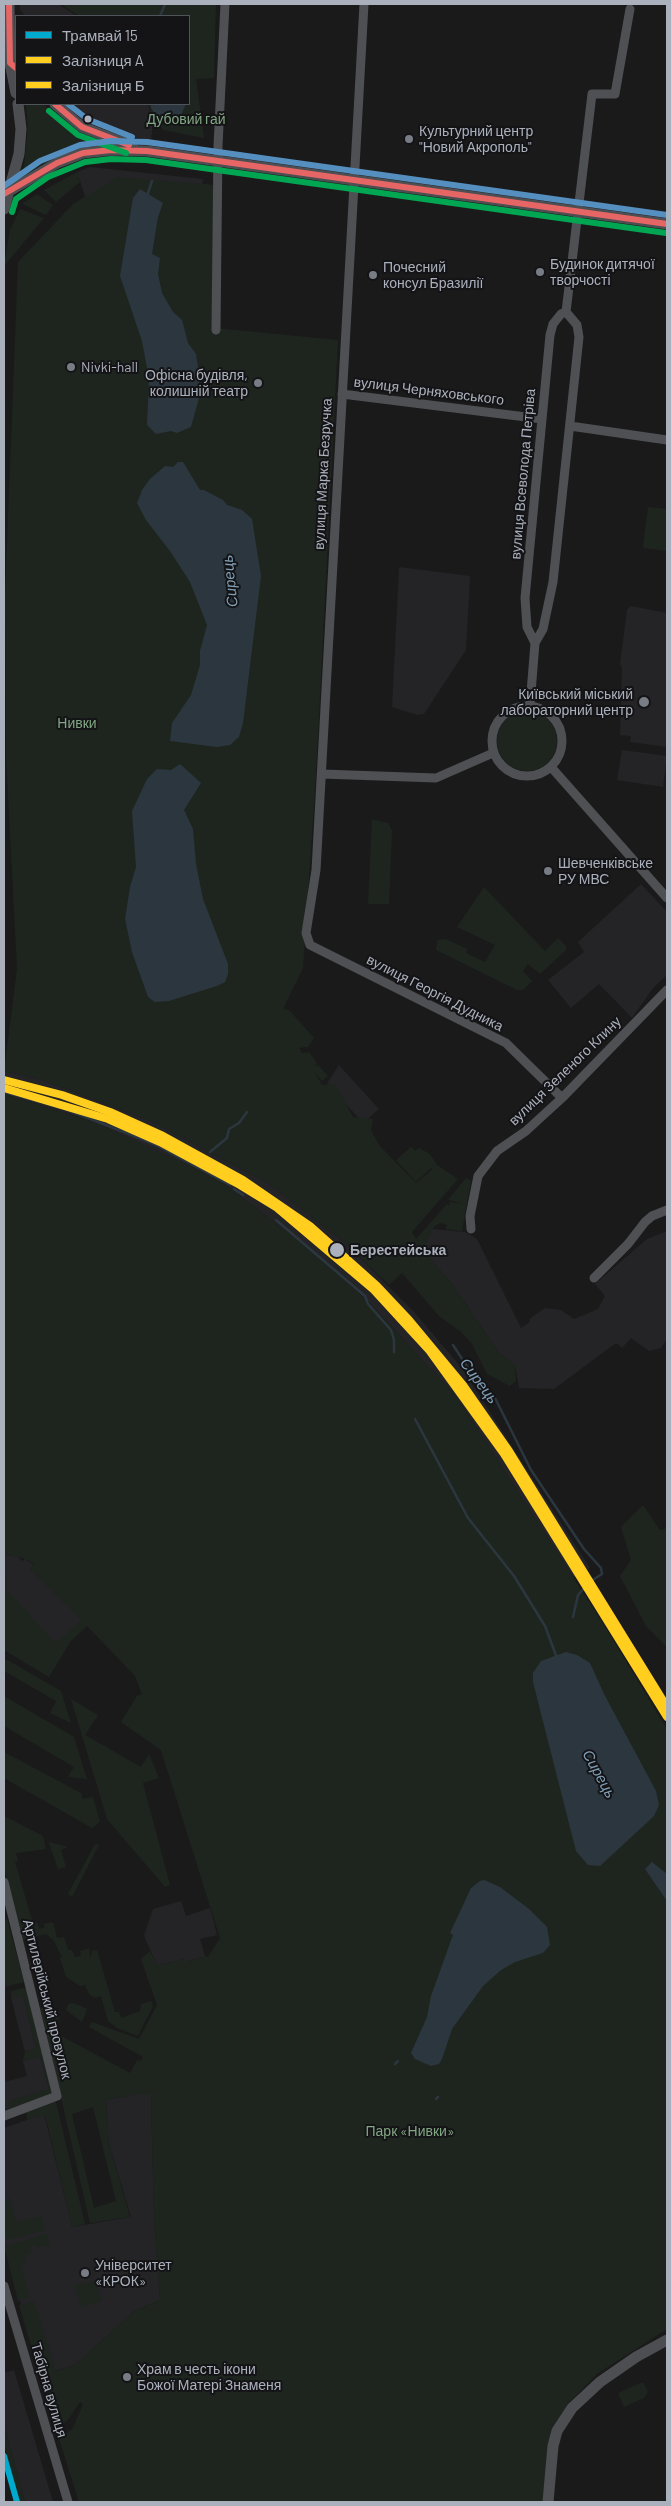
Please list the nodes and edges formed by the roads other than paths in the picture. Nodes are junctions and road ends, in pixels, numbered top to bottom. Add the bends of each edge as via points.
1 (9, 4) edge
2 (226, 4) edge
3 (364, 4) edge
4 (630, 8) dead end
5 (7, 34) edge
6 (13, 66) edge
7 (15, 84) edge
8 (18, 105) edge
9 (56, 105) edge
10 (148, 152) junction
11 (218, 161) junction
12 (354, 181) junction
13 (6, 193) edge
14 (4, 209) edge
15 (578, 212) junction
16 (667, 224) edge
17 (566, 312) junction
18 (216, 330) dead end
19 (342, 394) junction
20 (542, 419) junction
21 (570, 426) junction
22 (667, 440) edge
23 (535, 643) junction
24 (530, 705) junction
25 (493, 753) junction
26 (551, 767) junction
27 (322, 774) junction
28 (667, 898) edge
29 (310, 945) joint
30 (667, 990) edge
31 (562, 1098) junction
32 (667, 1210) edge
33 (470, 1229) dead end
34 (594, 1278) dead end
35 (4, 1882) edge
36 (4, 2116) edge
37 (4, 2286) edge
38 (667, 2340) edge
39 (68, 2502) edge
40 (548, 2502) edge

1 - 5 main road
2 - 11 street
3 - 12 street, вулиця Марка Безручка
4 - 15 street via 615,94 592,94
5 - 6 main road
6 - 7 main road
8 - 13 main road via 19,154
9 - 10 main road via 82,127
10 - 11 main road
10 - 13 main road via 112,150 84,153 44,169
11 - 12 main road
11 - 18 street
12 - 15 main road
12 - 19 street, вулиця Марка Безручка
13 - 14 main road
15 - 16 main road
15 - 17 street
17 - 20 street, вулиця Всеволода Петріва via 553,324 550,335
17 - 21 street, вулиця Всеволода Петріва via 577,325 579,336
19 - 20 street, вулиця Черняховського
19 - 27 street, вулиця Марка Безручка
20 - 23 street, вулиця Всеволода Петріва via 525,598 527,627
21 - 22 street
21 - 23 street, вулиця Всеволода Петріва via 553,582 543,629
23 - 24 street, вулиця Всеволода Петріва
24 - 25 street via 511,709 496,723 491,743
24 - 26 street via 549,714 560,730 561,750
25 - 26 street via 502,767 517,775 534,776
25 - 27 street via 436,778
26 - 28 street
27 - 29 street, вулиця Марка Безручка via 316,870 306,933
29 - 31 street, вулиця Георгія Дудника via 506,1043
30 - 31 street, вулиця Зеленого Клину
31 - 33 street, вулиця Зеленого Клину via 526,1131 497,1150 478,1176
32 - 34 street via 645,1222
35 - 36 street, Артилерійський провулок via 57,2096
37 - 39 street, Табірна вулиця
38 - 40 main road via 600,2382 572,2408 553,2446

